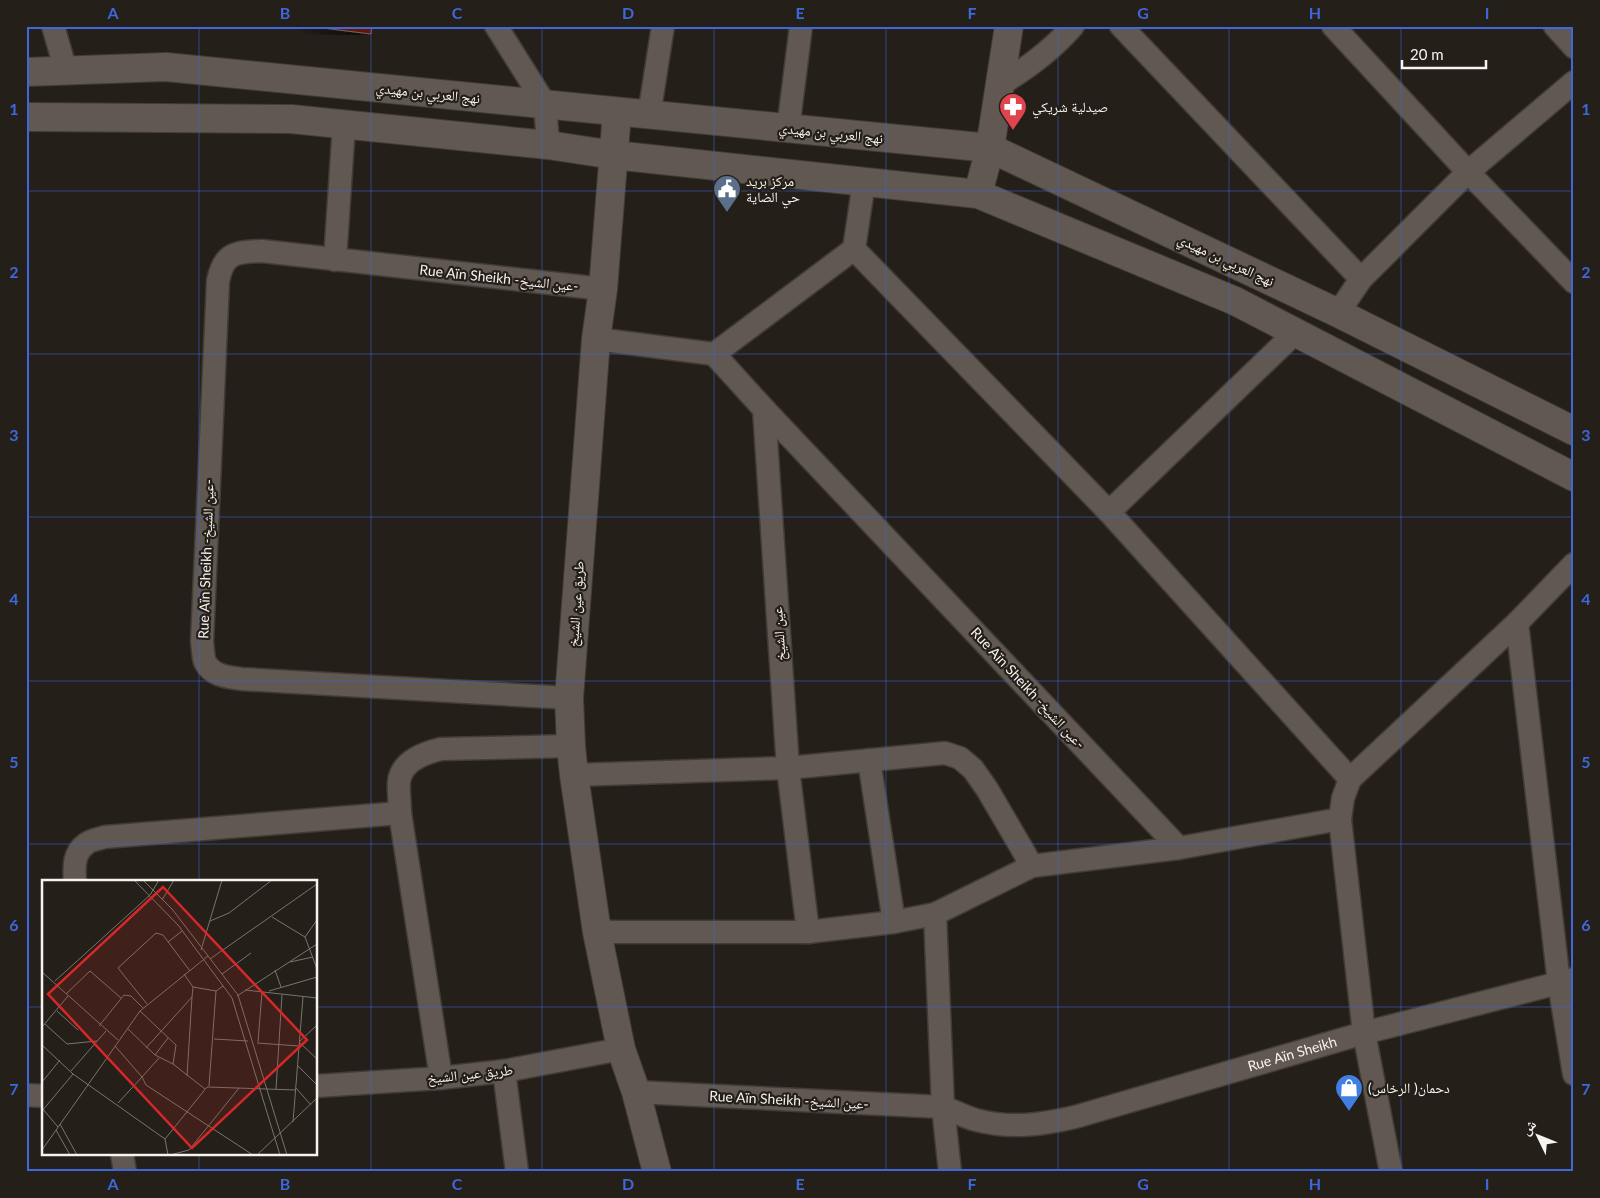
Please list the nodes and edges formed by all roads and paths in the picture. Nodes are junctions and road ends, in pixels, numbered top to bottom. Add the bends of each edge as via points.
1 (53, 26) edge
2 (496, 26) edge
3 (663, 26) edge
4 (801, 26) edge
5 (1009, 26) edge
6 (1073, 26) edge
7 (1121, 26) edge
8 (1333, 26) edge
9 (66, 71) junction
10 (26, 72) edge
11 (1574, 82) edge
12 (1000, 85) junction
13 (545, 104) junction
14 (617, 112) junction
15 (649, 115) junction
16 (26, 117) edge
17 (344, 125) junction
18 (788, 129) junction
19 (548, 145) junction
20 (990, 148) junction
21 (614, 155) junction
22 (1468, 172) junction
23 (864, 182) junction
24 (978, 194) junction
25 (854, 249) junction
26 (335, 260) junction
27 (1361, 279) junction
28 (1574, 282) edge
29 (603, 289) junction
30 (1338, 313) junction
31 (1296, 332) junction
32 (596, 339) junction
33 (714, 354) junction
34 (764, 409) junction
35 (1574, 431) edge
36 (1574, 477) edge
37 (1109, 512) junction
38 (1574, 564) edge
39 (1518, 623) junction
40 (569, 698) junction
41 (571, 746) junction
42 (868, 760) junction
43 (788, 768) junction
44 (574, 775) junction
45 (1350, 779) junction
46 (400, 813) junction
47 (1340, 819) junction
48 (1179, 848) junction
49 (1032, 866) junction
50 (75, 880) edge
51 (935, 914) junction
52 (894, 922) junction
53 (597, 932) junction
54 (808, 932) junction
55 (1566, 981) edge
56 (1364, 1033) junction
57 (621, 1049) junction
58 (504, 1071) junction
59 (1574, 1074) edge
60 (442, 1078) junction
61 (318, 1086) edge
62 (636, 1092) junction
63 (26, 1095) edge
64 (42, 1096) edge
65 (943, 1107) junction
66 (1010, 1126) joint
67 (122, 1156) edge
68 (125, 1172) edge
69 (517, 1172) edge
70 (657, 1172) edge
71 (950, 1172) edge
72 (1391, 1172) edge

1 - 9 street
2 - 13 street
3 - 15 street
4 - 18 street
5 - 12 main road
6 - 12 street via 1036,62
7 - 27 street
8 - 22 street
9 - 10 main road, نهج العربي بن مهيدي
9 - 13 main road, نهج العربي بن مهيدي via 166,67
11 - 22 street
12 - 20 main road
13 - 14 main road, نهج العربي بن مهيدي
13 - 19 street
14 - 15 main road, نهج العربي بن مهيدي
14 - 21 main road, طريق عين الشيخ
15 - 18 main road, نهج العربي بن مهيدي
16 - 17 main road via 291,119
17 - 19 main road
17 - 26 street
18 - 20 main road, نهج العربي بن مهيدي
19 - 21 main road
20 - 24 main road
20 - 30 main road, نهج العربي بن مهيدي
21 - 23 main road
21 - 29 main road, طريق عين الشيخ
22 - 27 street
22 - 28 street
23 - 24 main road
23 - 25 street
24 - 31 main road via 1235,301
25 - 33 street
25 - 37 street
26 - 29 street, Rue Aïn Sheikh -عين الشيخ-
26 - 40 street, Rue Aïn Sheikh -عين الشيخ- via 262,251 238,252 221,267 202,642 205,662 214,672 241,679
27 - 30 street
29 - 32 main road, طريق عين الشيخ
30 - 35 main road, نهج العربي بن مهيدي
31 - 36 main road
31 - 37 street
32 - 33 street
32 - 40 main road, طريق عين الشيخ
33 - 34 street
34 - 43 street, عين الشيخ
34 - 48 street, Rue Aïn Sheikh -عين الشيخ-
37 - 45 street
38 - 39 street
39 - 45 street
39 - 55 street
40 - 41 main road, طريق عين الشيخ
41 - 44 main road, طريق عين الشيخ
41 - 46 street via 440,748 422,754 408,764 399,779
42 - 43 street
42 - 49 street via 945,753 960,758 973,769 987,789
42 - 52 street
43 - 44 street
43 - 54 street, عين الشيخ
44 - 53 main road, طريق عين الشيخ
45 - 47 street
46 - 50 street via 105,837 86,843 78,854 74,865
46 - 60 street
47 - 48 street
47 - 56 street
48 - 49 street
49 - 51 street
51 - 52 street
51 - 65 street
52 - 54 street
53 - 54 street
53 - 57 main road, طريق عين الشيخ
55 - 56 street, Rue Aïn Sheikh
55 - 59 street
56 - 66 street, Rue Aïn Sheikh via 1075,1117
56 - 72 street
57 - 58 street, طريق عين الشيخ
57 - 62 main road, طريق عين الشيخ
58 - 60 street, طريق عين الشيخ
58 - 69 street
60 - 61 street, طريق عين الشيخ
62 - 65 street, Rue Aïn Sheikh -عين الشيخ-
62 - 70 main road, طريق عين الشيخ
63 - 64 street
65 - 66 street, Rue Aïn Sheikh -عين الشيخ- via 975,1120
65 - 71 street
67 - 68 street

